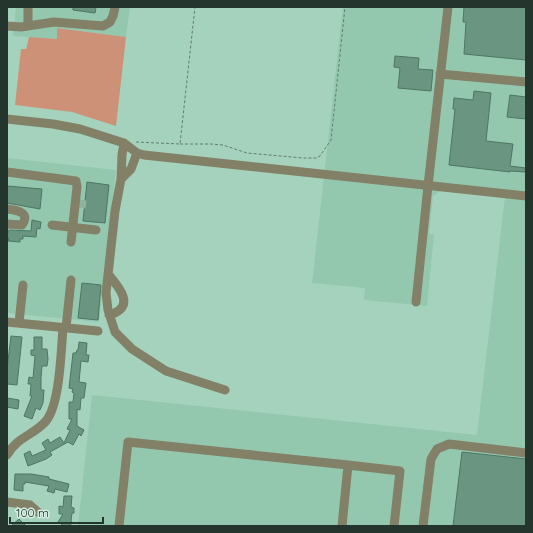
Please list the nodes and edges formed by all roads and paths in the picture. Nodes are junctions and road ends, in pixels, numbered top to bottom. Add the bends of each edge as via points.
1 (28, 7) edge
2 (115, 7) edge
3 (195, 7) edge
4 (345, 7) edge
5 (448, 7) edge
6 (7, 26) edge
7 (28, 26) junction
8 (440, 74) junction
9 (526, 82) edge
10 (7, 119) edge
11 (124, 143) junction
12 (180, 144) junction
13 (137, 153) junction
14 (7, 172) edge
15 (121, 179) junction
16 (428, 186) junction
17 (77, 192) junction
18 (526, 196) edge
19 (79, 207) junction
20 (7, 209) edge
21 (7, 224) edge
22 (52, 225) dead end
23 (72, 227) junction
24 (96, 230) dead end
25 (71, 242) dead end
26 (108, 274) junction
27 (71, 280) dead end
28 (23, 285) dead end
29 (416, 302) dead end
30 (109, 315) junction
31 (7, 322) edge
32 (19, 323) junction
33 (65, 328) junction
34 (98, 331) dead end
35 (225, 390) dead end
36 (526, 453) edge
37 (7, 455) edge
38 (348, 465) junction
39 (7, 502) edge
40 (39, 513) dead end
41 (119, 526) edge
42 (342, 526) edge
43 (394, 526) edge
44 (423, 526) edge

1 - 7 street
2 - 7 street via 110,22 103,26 54,22
3 - 12 path
4 - 12 path via 331,140 320,156 303,158 247,153 223,145
5 - 8 street
6 - 7 street
8 - 9 street
8 - 16 street
10 - 11 street via 70,126
11 - 12 path
11 - 13 street
11 - 15 street
13 - 15 street via 132,169
13 - 16 street
14 - 17 street via 76,181
15 - 26 street
16 - 18 street
16 - 29 street
17 - 19 street
17 - 19 street
19 - 23 street
20 - 21 street via 22,212 25,218 22,225
22 - 23 street
23 - 24 street
23 - 25 street
26 - 30 street via 106,293
26 - 30 street via 124,296 122,308
27 - 33 street
28 - 32 street
30 - 35 street via 115,332 132,349 160,368
31 - 32 street
32 - 33 street
33 - 34 street
33 - 37 street via 54,406 40,427 16,437
36 - 44 street via 449,444 437,449 431,459
38 - 41 street via 128,442
38 - 42 street
38 - 43 street via 400,471
39 - 40 street via 30,505

